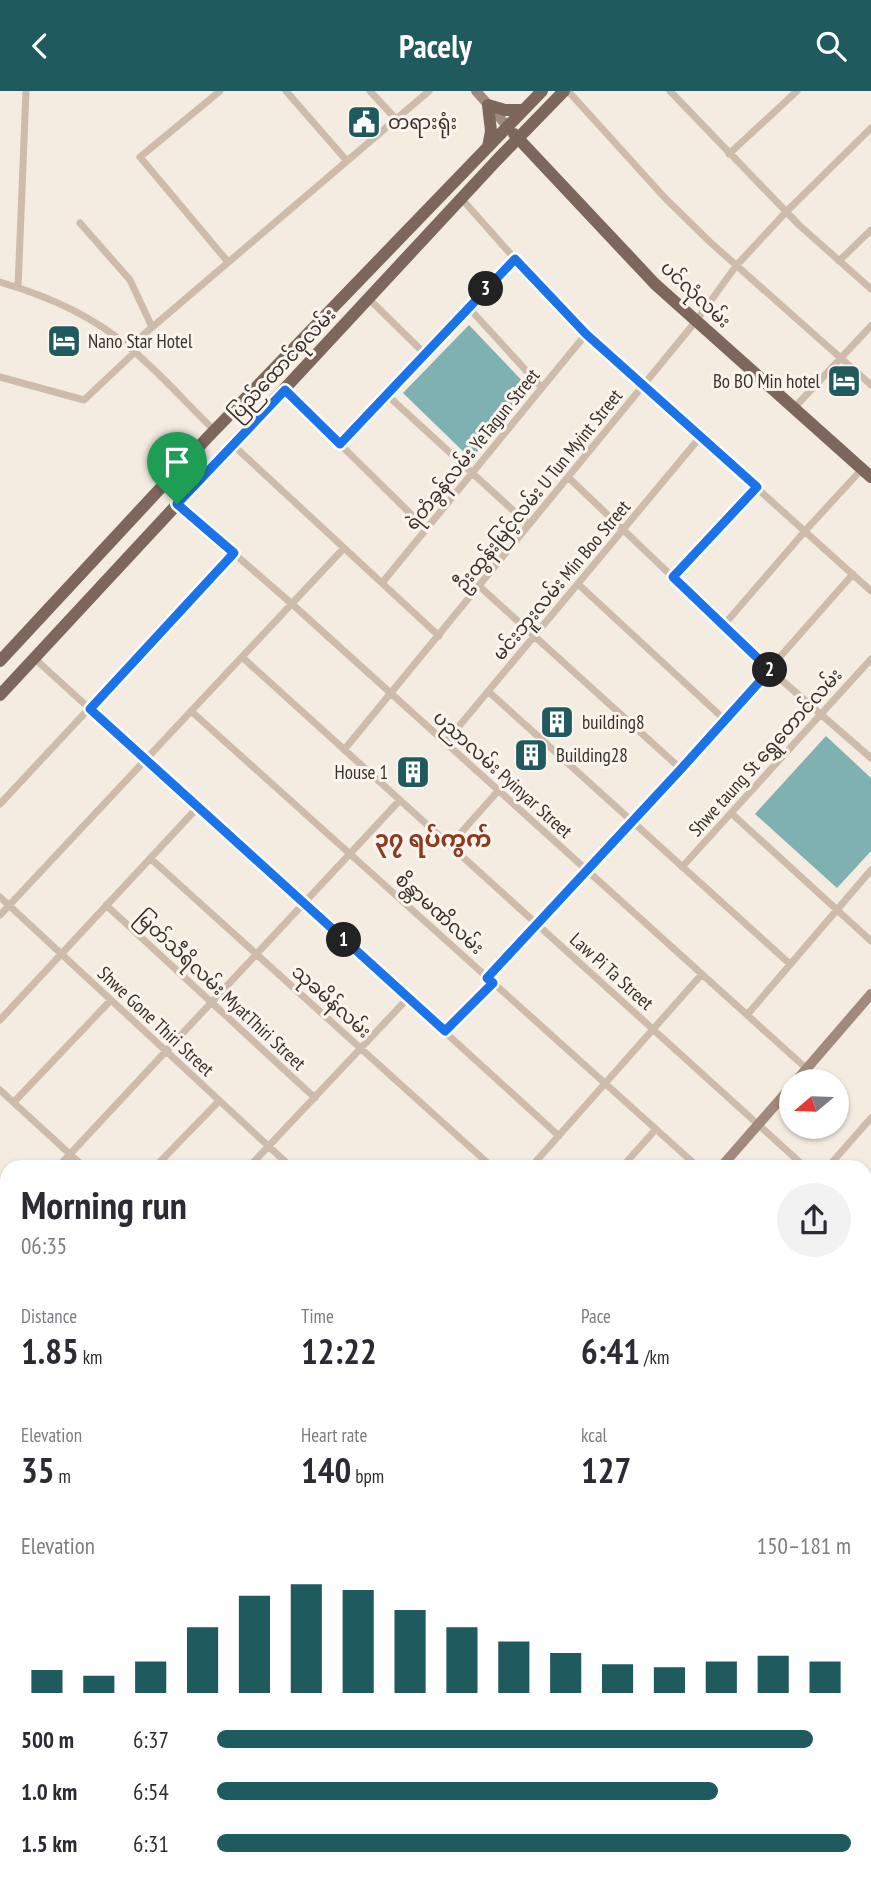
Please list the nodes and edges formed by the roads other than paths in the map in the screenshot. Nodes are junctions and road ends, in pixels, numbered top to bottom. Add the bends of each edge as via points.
1 (26, 91) edge
2 (220, 91) edge
3 (286, 91) edge
4 (370, 91) edge
5 (429, 91) edge
6 (476, 91) edge
7 (542, 91) edge
8 (566, 91) edge
9 (670, 91) edge
10 (685, 91) edge
11 (797, 91) edge
12 (677, 99) junction
13 (488, 105) junction
14 (522, 110) junction
15 (396, 119) junction
16 (533, 122) junction
17 (507, 126) junction
18 (871, 128) edge
19 (518, 138) junction
20 (487, 148) junction
21 (729, 154) junction
22 (537, 158) junction
23 (497, 160) junction
24 (347, 161) junction
25 (461, 198) junction
26 (786, 212) junction
27 (80, 223) dead end
28 (871, 230) edge
29 (515, 259) junction
30 (839, 261) junction
31 (228, 262) junction
32 (736, 266) junction
33 (0, 282) edge
34 (18, 287) junction
35 (871, 289) edge
36 (369, 299) junction
37 (469, 308) junction
38 (696, 321) junction
39 (871, 326) edge
40 (152, 327) junction
41 (586, 334) junction
42 (132, 349) junction
43 (425, 354) junction
44 (841, 359) junction
45 (0, 377) edge
46 (643, 386) junction
47 (871, 386) edge
48 (542, 388) junction
49 (285, 390) junction
50 (387, 395) junction
51 (794, 408) junction
52 (214, 430) junction
53 (701, 436) junction
54 (340, 444) junction
55 (233, 445) junction
56 (472, 473) junction
57 (867, 473) edge
58 (568, 477) junction
59 (757, 487) junction
60 (177, 504) junction
61 (144, 506) junction
62 (161, 521) junction
63 (529, 525) junction
64 (426, 529) junction
65 (624, 529) junction
66 (805, 531) junction
67 (344, 548) junction
68 (234, 553) junction
69 (853, 575) junction
70 (673, 577) junction
71 (382, 583) junction
72 (578, 584) junction
73 (479, 586) junction
74 (871, 591) edge
75 (292, 604) junction
76 (723, 626) junction
77 (439, 636) junction
78 (534, 637) junction
79 (242, 657) junction
80 (34, 658) junction
81 (871, 659) edge
82 (0, 661) edge
83 (770, 670) junction
84 (489, 692) junction
85 (391, 694) junction
86 (0, 695) edge
87 (90, 709) junction
88 (191, 711) junction
89 (821, 713) junction
90 (725, 720) junction
91 (445, 743) junction
92 (344, 750) junction
93 (871, 758) edge
94 (146, 760) junction
95 (681, 769) junction
96 (498, 791) junction
97 (400, 800) junction
98 (0, 804) edge
99 (198, 807) junction
100 (731, 813) junction
101 (633, 822) junction
102 (450, 845) junction
103 (350, 854) junction
104 (150, 858) junction
105 (682, 867) junction
106 (871, 870) edge
107 (587, 871) junction
108 (0, 897) edge
109 (304, 903) junction
110 (106, 905) junction
111 (9, 906) junction
112 (837, 909) junction
113 (0, 915) edge
114 (538, 925) junction
115 (871, 941) edge
116 (61, 954) junction
117 (256, 954) junction
118 (790, 964) junction
119 (702, 974) junction
120 (490, 980) junction
121 (871, 994) edge
122 (408, 998) junction
123 (111, 1000) junction
124 (211, 1002) junction
125 (747, 1015) junction
126 (0, 1020) edge
127 (653, 1029) junction
128 (445, 1031) junction
129 (362, 1048) junction
130 (166, 1051) junction
131 (807, 1069) joint
132 (605, 1084) junction
133 (0, 1090) edge
134 (315, 1098) junction
135 (219, 1101) junction
136 (779, 1101) edge
137 (14, 1102) junction
138 (871, 1118) edge
139 (758, 1125) junction
140 (656, 1129) junction
141 (559, 1136) junction
142 (269, 1147) junction
143 (70, 1154) junction
144 (64, 1160) edge
145 (76, 1160) edge
146 (162, 1160) edge
147 (256, 1160) edge
148 (283, 1160) edge
149 (484, 1160) edge
150 (537, 1160) edge
151 (628, 1160) edge
152 (690, 1160) edge
153 (727, 1160) edge
154 (797, 1160) edge
155 (834, 1160) edge

1 - 34 street
2 - 31 street via 140,157
3 - 24 street
4 - 15 street
5 - 15 street
6 - 13 street
7 - 14 main road, ပြည်ထောင်စုလမ်း
8 - 16 main road, ပြည်ထောင်စုလမ်း
8 - 32 street
9 - 12 street
10 - 12 street
11 - 21 street
12 - 21 street
13 - 14 main road
13 - 17 street
13 - 20 main road via 491,131
14 - 17 main road, ပြည်ထောင်စုလမ်း
15 - 24 street
16 - 19 main road, ပြည်ထောင်စုလမ်း
16 - 22 main road via 531,138
17 - 19 main road, ပင်လုံလမ်း
17 - 20 main road, ပြည်ထောင်စုလမ်း
18 - 26 street, ဦးထွန်းမြင့်လမ်း U Tun Myint Street
19 - 22 main road, ပင်လုံလမ်း
19 - 23 main road, ပြည်ထောင်စုလမ်း
20 - 52 main road, ပြည်ထောင်စုလမ်း
21 - 26 street
22 - 23 main road via 518,154
22 - 38 main road, ပင်လုံလမ်း via 655,284
23 - 25 main road, ပြည်ထောင်စုလမ်း
24 - 31 street
25 - 29 street
25 - 36 main road, ပြည်ထောင်စုလမ်း
26 - 30 street
26 - 32 street, ဦးထွန်းမြင့်လမ်း U Tun Myint Street
27 - 40 street via 130,280
28 - 30 street
29 - 37 street
29 - 41 street
30 - 35 street
31 - 40 street
32 - 38 street, ဦးထွန်းမြင့်လမ်း U Tun Myint Street
32 - 44 street
33 - 34 street
34 - 42 street via 89,320
36 - 43 street
36 - 49 main road, ပြည်ထောင်စုလမ်း
37 - 43 street
37 - 48 street
38 - 46 street, ဦးထွန်းမြင့်လမ်း U Tun Myint Street
38 - 51 main road, ပင်လုံလမ်း
39 - 44 street
40 - 42 street
41 - 46 street
41 - 48 street, ရဲတံခွန်လမ်း YeTagun Street
42 - 45 street via 84,400
42 - 52 street
43 - 50 street
44 - 47 street
44 - 51 street
46 - 53 street
46 - 58 street, ဦးထွန်းမြင့်လမ်း U Tun Myint Street
48 - 56 street, ရဲတံခွန်လမ်း YeTagun Street
49 - 54 street
49 - 55 main road, ပြည်ထောင်စုလမ်း
50 - 54 street
50 - 56 street
51 - 57 main road, ပင်လုံလမ်း
52 - 61 main road, ပြည်ထောင်စုလမ်း
53 - 59 street
53 - 65 street, မင်းဘူးလမ်း Min Boo Street
54 - 64 street
55 - 60 main road, ပြည်ထောင်စုလမ်း
55 - 67 street
56 - 63 street
56 - 64 street, ရဲတံခွန်လမ်း YeTagun Street
57 - 66 street
58 - 63 street, ဦးထွန်းမြင့်လမ်း U Tun Myint Street
58 - 65 street
59 - 66 street
59 - 70 street
60 - 62 main road, ပြည်ထောင်စုလမ်း
60 - 68 street, ပညာလမ်း Pyinyar Street
61 - 62 main road
61 - 82 main road, ပြည်ထောင်စုလမ်း
62 - 80 main road, ပြည်ထောင်စုလမ်း
63 - 73 street, ဦးထွန်းမြင့်လမ်း U Tun Myint Street
64 - 71 street, ရဲတံခွန်လမ်း YeTagun Street
65 - 70 street
65 - 72 street, မင်းဘူးလမ်း Min Boo Street
66 - 69 street
66 - 76 street
67 - 71 street
67 - 75 street
68 - 75 street, ပညာလမ်း Pyinyar Street
68 - 87 street
69 - 74 street
69 - 83 street
70 - 76 street
71 - 77 street
72 - 78 street, မင်းဘူးလမ်း Min Boo Street
72 - 90 street
73 - 77 street, ဦးထွန်းမြင့်လမ်း U Tun Myint Street
73 - 78 street
75 - 79 street
75 - 85 street, ပညာလမ်း Pyinyar Street
76 - 83 street
77 - 85 street, ဦးထွန်းမြင့်လမ်း U Tun Myint Street
78 - 84 street, မင်းဘူးလမ်း Min Boo Street
78 - 95 street
79 - 88 street
79 - 92 street, Law Pi Ta Street
80 - 86 main road, ပြည်ထောင်စုလမ်း
80 - 87 street
81 - 89 street, Shwe taung St ရွှေတောင်လမ်း
83 - 89 street
83 - 90 street
84 - 91 street, မင်းဘူးလမ်း Min Boo Street
84 - 101 street
85 - 91 street, ပညာလမ်း Pyinyar Street
85 - 92 street, ဦးထွန်းမြင့်လမ်း U Tun Myint Street
87 - 94 street
87 - 98 street
88 - 94 street
88 - 103 street, စိန္တာမဏိလမ်း
89 - 93 street
89 - 100 street, Shwe taung St ရွှေတောင်လမ်း
90 - 95 street
91 - 96 street, ပညာလမ်း Pyinyar Street
92 - 97 street, Law Pi Ta Street
94 - 99 street
94 - 111 street
95 - 101 street
96 - 102 street
96 - 107 street, ပညာလမ်း Pyinyar Street
97 - 102 street, Law Pi Ta Street
97 - 103 street
99 - 104 street
99 - 109 street
100 - 105 street, Shwe taung St ရွှေတောင်လမ်း
100 - 112 street
101 - 105 street
101 - 107 street
102 - 114 street, Law Pi Ta Street
103 - 109 street
103 - 120 street, စိန္တာမဏိလမ်း
104 - 110 street
104 - 117 street, သုခမိန်လမ်း
105 - 118 street
106 - 112 street
107 - 114 street
107 - 119 street, ပညာလမ်း Pyinyar Street
108 - 111 street, Shwe Gone Thiri Street
109 - 117 street
109 - 122 street
110 - 116 street
110 - 124 street, မြတ်သီရိလမ်း MyatThiri Street
111 - 113 street
111 - 116 street, Shwe Gone Thiri Street
112 - 115 street
112 - 118 street
114 - 120 street
114 - 127 street, Law Pi Ta Street
116 - 123 street, Shwe Gone Thiri Street
116 - 126 street
117 - 124 street
117 - 129 street, သုခမိန်လမ်း
118 - 125 street
119 - 125 street, ပညာလမ်း Pyinyar Street
119 - 127 street
120 - 128 street
120 - 132 street, စိန္တာမဏိလမ်း
121 - 131 street
122 - 128 street
122 - 129 street
123 - 130 street, Shwe Gone Thiri Street
123 - 137 street
124 - 130 street
124 - 134 street, မြတ်သီရိလမ်း MyatThiri Street
125 - 131 street, ပညာလမ်း Pyinyar Street
127 - 132 street
127 - 139 street, Law Pi Ta Street
128 - 141 street
129 - 134 street
129 - 149 street, သုခမိန်လမ်း
130 - 135 street, Shwe Gone Thiri Street
130 - 143 street
132 - 140 street, စိန္တာမဏိလမ်း
132 - 141 street
133 - 137 street
134 - 142 street
135 - 142 street, Shwe Gone Thiri Street
135 - 146 street
136 - 139 street
137 - 143 street
138 - 155 street
139 - 153 street
139 - 154 street, Law Pi Ta Street
140 - 151 street
140 - 152 street, စိန္တာမဏိလမ်း
141 - 150 street
142 - 147 street
142 - 148 street, Shwe Gone Thiri Street
143 - 144 street
143 - 145 street

